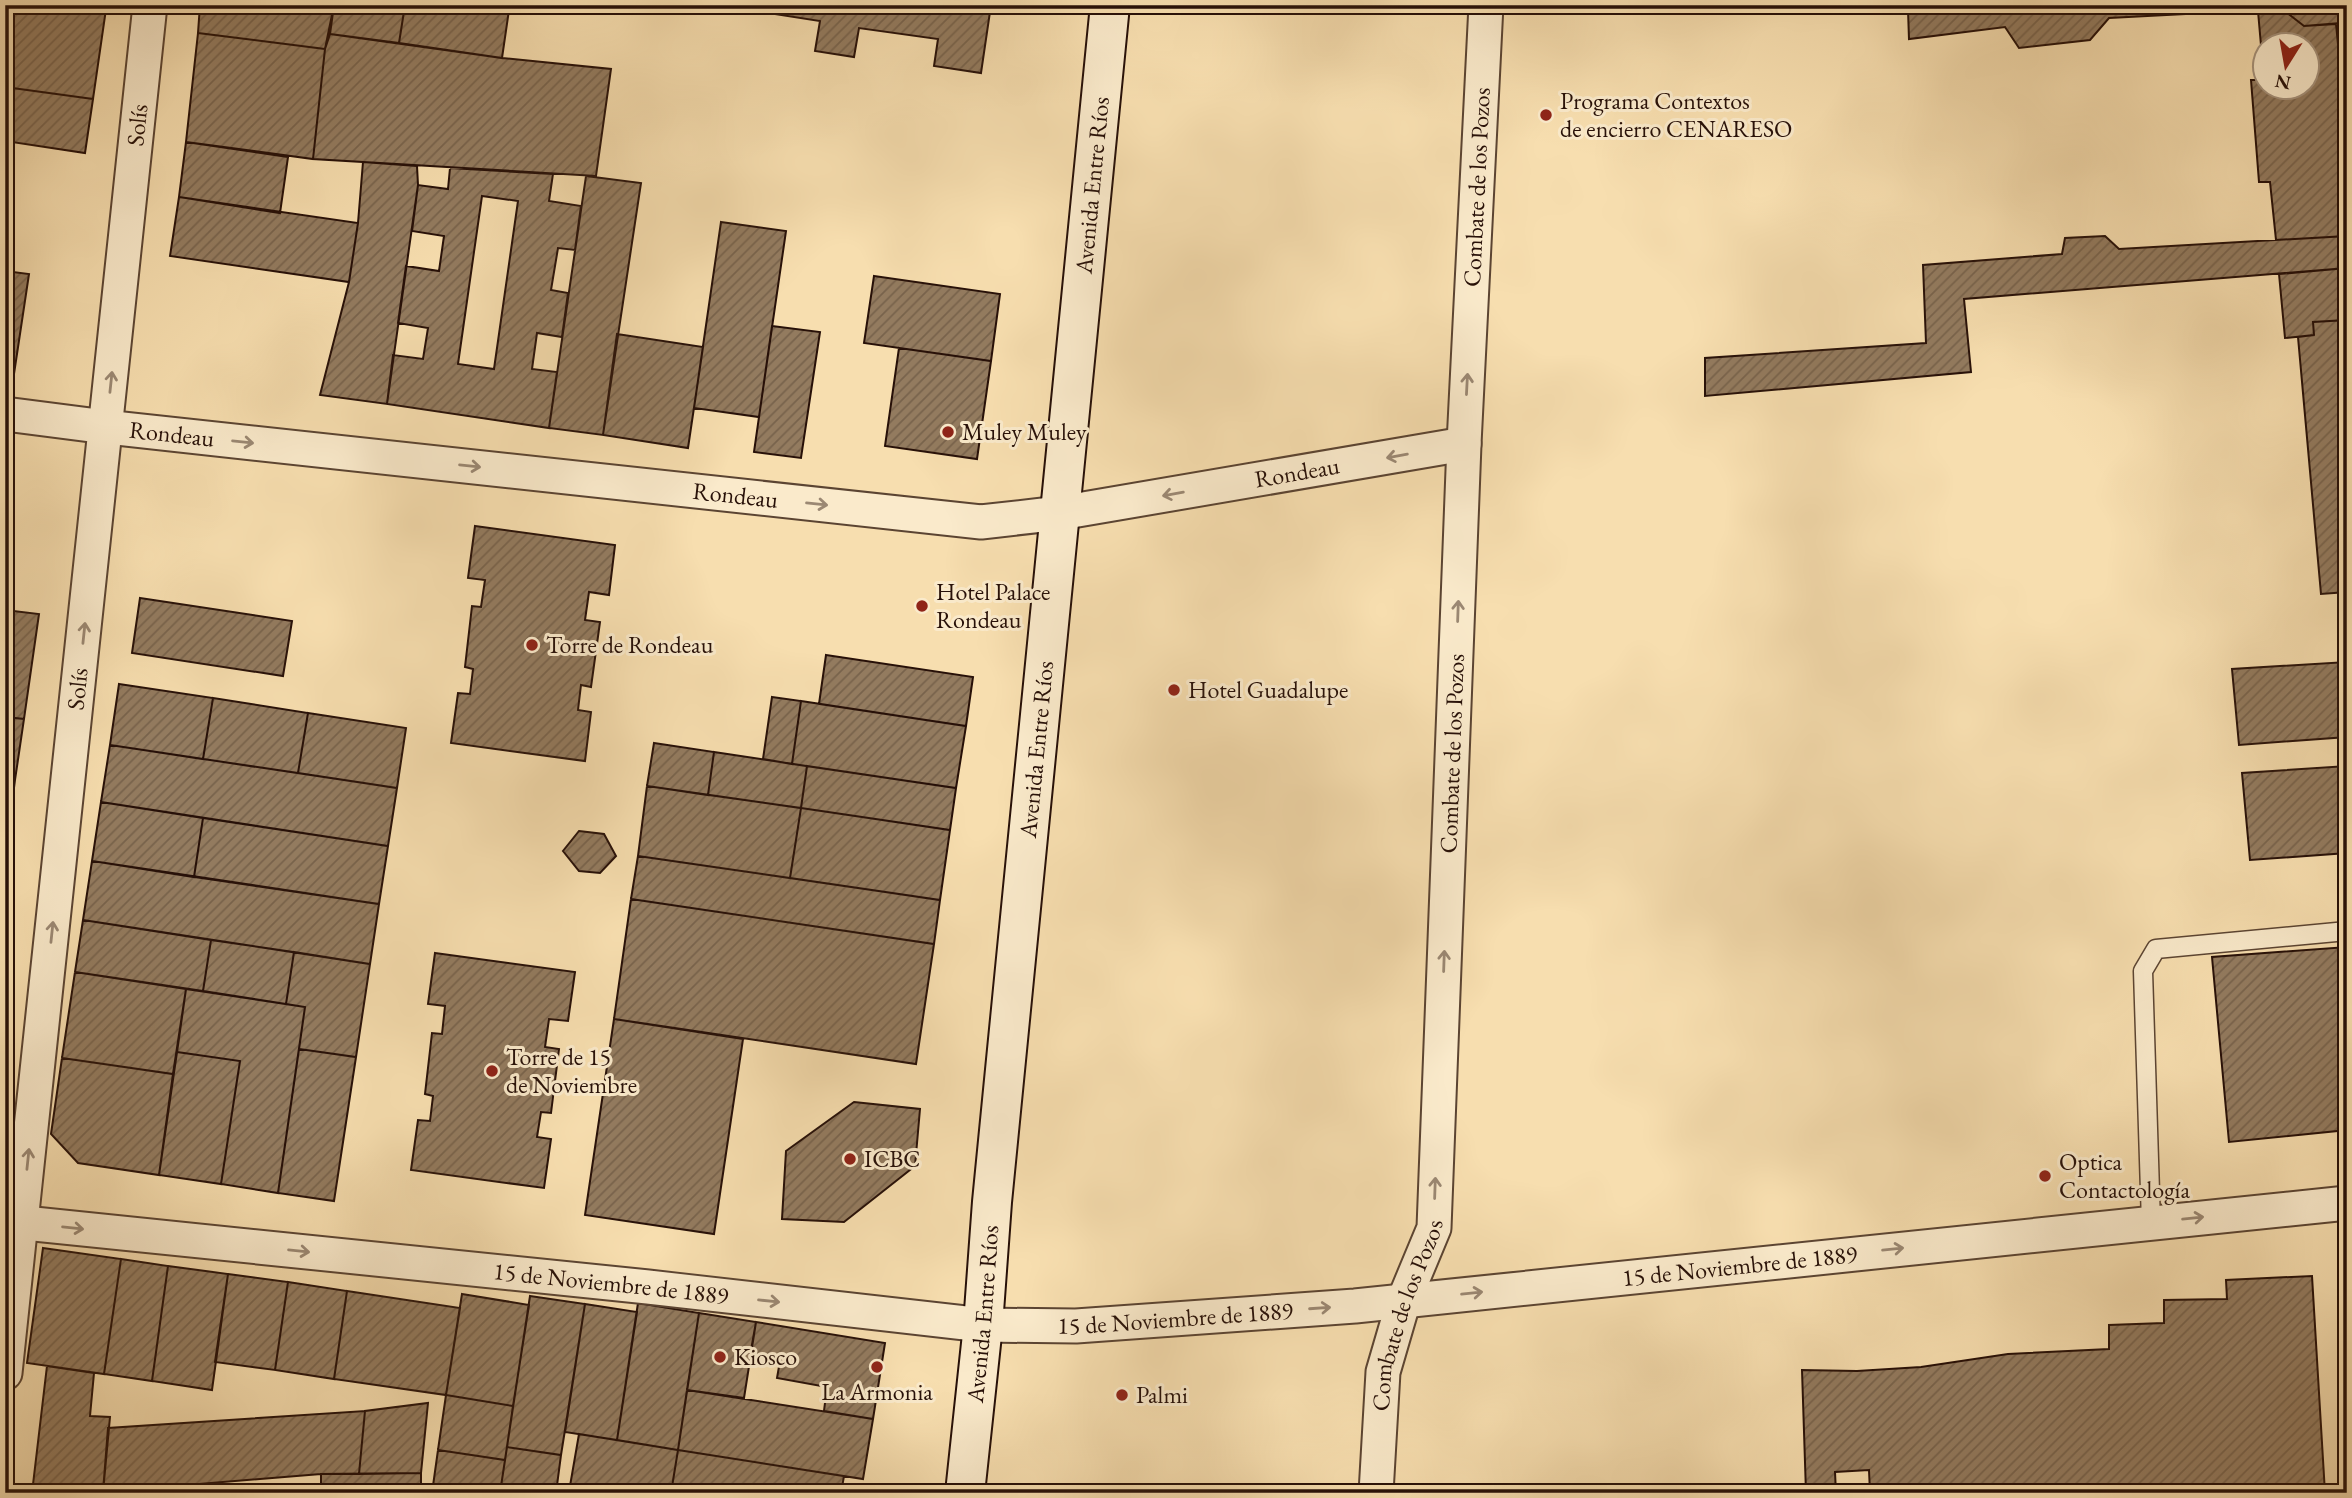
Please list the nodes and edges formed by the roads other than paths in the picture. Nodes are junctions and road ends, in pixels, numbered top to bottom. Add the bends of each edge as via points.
1 (150, 5) edge
2 (1110, 5) edge
3 (1486, 5) edge
4 (5, 414) edge
5 (106, 427) junction
6 (1464, 444) junction
7 (1060, 513) junction
8 (2347, 931) edge
9 (2347, 1203) edge
10 (13, 1222) edge
11 (2151, 1223) junction
12 (1404, 1300) junction
13 (983, 1325) junction
14 (5, 1373) edge
15 (965, 1493) edge
16 (1376, 1493) edge

5 -> 1 street, Solís
2 - 7 main road, Avenida Entre Ríos
6 -> 3 street, Combate de los Pozos
4 - 5 street, Rondeau
5 -> 7 street, Rondeau via 981,522
10 -> 5 street, Solís
6 -> 7 street, Rondeau
12 -> 6 street, Combate de los Pozos via 1434,1228
7 - 13 main road, Avenida Entre Ríos
8 - 11 lane via 2156,948 2143,971
11 -> 9 street, 15 de Noviembre de 1889
10 -> 13 street, 15 de Noviembre de 1889
10 - 14 street, Solís
12 -> 11 street, 15 de Noviembre de 1889
13 -> 12 street, 15 de Noviembre de 1889 via 1076,1326
12 - 16 street, Combate de los Pozos via 1383,1372
13 - 15 main road, Avenida Entre Ríos

